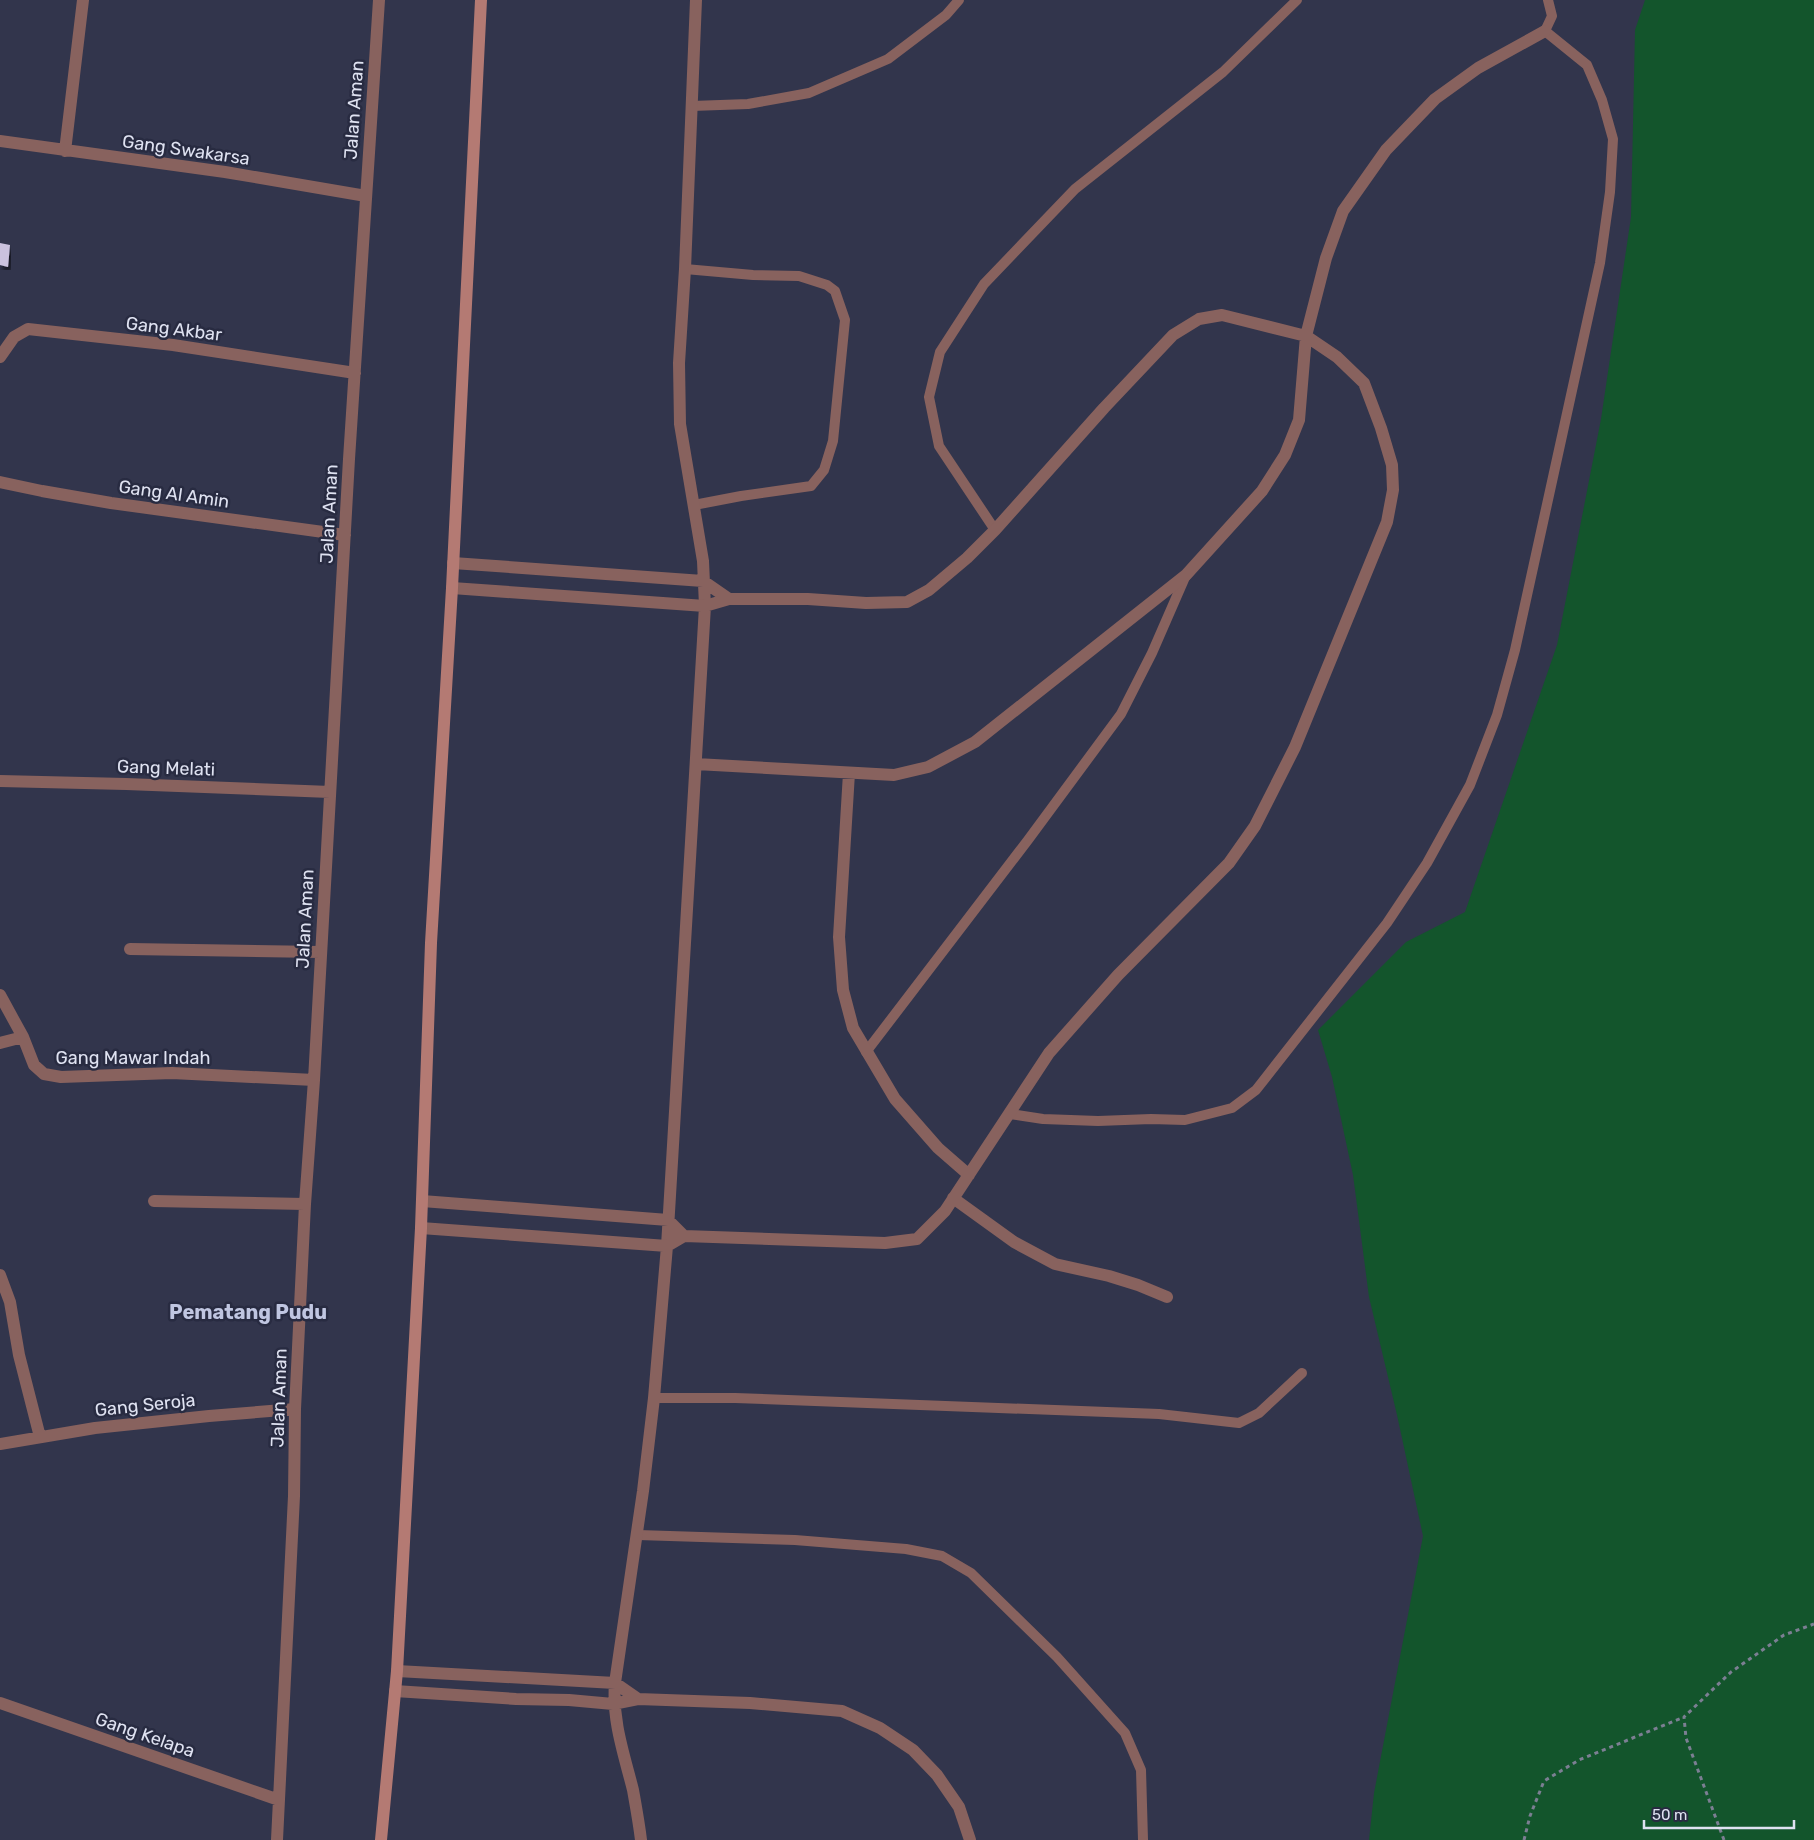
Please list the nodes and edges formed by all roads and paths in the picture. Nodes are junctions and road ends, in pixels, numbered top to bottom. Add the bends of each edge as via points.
1 (83, 0) edge
2 (379, 0) edge
3 (481, 0) edge
4 (696, 0) edge
5 (959, 0) edge
6 (1297, 0) edge
7 (1548, 0) edge
8 (1545, 31) junction
9 (692, 106) junction
10 (0, 141) edge
11 (65, 151) junction
12 (366, 196) junction
13 (685, 269) junction
14 (1306, 336) junction
15 (0, 358) edge
16 (355, 373) junction
17 (0, 482) edge
18 (694, 506) junction
19 (995, 530) junction
20 (345, 535) junction
21 (453, 563) junction
22 (1186, 576) junction
23 (703, 581) junction
24 (452, 588) junction
25 (730, 599) junction
26 (705, 606) junction
27 (696, 764) junction
28 (849, 773) junction
29 (0, 781) edge
30 (330, 792) junction
31 (130, 949) dead end
32 (320, 952) junction
33 (0, 994) edge
34 (23, 1037) junction
35 (0, 1043) edge
36 (866, 1052) junction
37 (314, 1080) junction
38 (1010, 1114) junction
39 (969, 1175) junction
40 (954, 1198) junction
41 (154, 1201) dead end
42 (422, 1201) junction
43 (305, 1204) junction
44 (668, 1220) junction
45 (421, 1228) junction
46 (684, 1236) junction
47 (667, 1246) junction
48 (0, 1274) edge
49 (1167, 1297) dead end
50 (1302, 1373) dead end
51 (654, 1398) junction
52 (295, 1410) junction
53 (40, 1437) junction
54 (0, 1444) edge
55 (638, 1535) junction
56 (1814, 1624) edge
57 (397, 1671) junction
58 (615, 1684) junction
59 (395, 1691) junction
60 (638, 1698) junction
61 (0, 1703) edge
62 (613, 1704) junction
63 (1684, 1717) junction
64 (279, 1800) junction
65 (277, 1840) edge
66 (381, 1840) edge
67 (642, 1840) edge
68 (970, 1840) edge
69 (1142, 1840) edge
70 (1524, 1840) edge
71 (1724, 1840) edge

1 - 11 street
2 - 12 street, Jalan Aman
3 - 21 street
4 - 9 street
5 - 9 lane via 888,59 809,93 748,104
6 - 19 lane via 1223,72 1075,189 984,284 940,352 929,397 939,446
7 - 8 lane via 1552,16
8 - 14 street via 1478,68 1435,99 1386,150 1343,211 1326,258
8 - 38 lane via 1587,65 1602,100 1613,139 1610,192 1600,263 1515,650 1497,715 1470,785 1427,863 1387,923 1256,1090 1232,1108 1185,1120 1052,1120
9 - 13 street
10 - 11 street, Gang Swakarsa
11 - 12 street, Gang Swakarsa via 225,172
12 - 16 street, Jalan Aman
13 - 18 street via 679,363 680,424
13 - 18 lane via 799,276 827,285 835,292 845,320 833,442 824,470 811,486
14 - 19 street via 1222,315 1199,319 1174,335
14 - 22 street via 1299,420 1284,455 1262,491
14 - 38 street via 1337,357 1364,383 1392,465 1393,490 1387,522 1295,747 1255,826 1229,863 1118,974 1049,1053
15 - 16 street, Gang Akbar via 14,337 28,329 173,345
16 - 20 street, Jalan Aman
17 - 20 street, Gang Al Amin via 111,503
18 - 23 street
19 - 25 street via 929,590 907,602
20 - 30 street, Jalan Aman
21 - 23 street
21 - 24 street
22 - 28 street via 975,742 928,767 894,775
22 - 36 lane via 1121,714
23 - 25 street
23 - 26 street
24 - 26 street
24 - 42 street via 431,943
25 - 26 street
26 - 27 street
27 - 28 street
27 - 44 street
28 - 36 street via 839,937 843,990 853,1028
29 - 30 street, Gang Melati
30 - 32 street, Jalan Aman
31 - 32 street
32 - 37 street, Jalan Aman
33 - 34 street, Gang Mawar Indah
34 - 35 street
34 - 37 street, Gang Mawar Indah via 34,1065 44,1074 61,1077 172,1073
36 - 39 street via 895,1099 938,1148
37 - 43 street, Jalan Aman
38 - 39 street
39 - 40 street
40 - 46 street via 917,1239 903,1241
40 - 49 street via 1014,1242 1055,1264 1116,1278
41 - 43 street
42 - 44 street
42 - 45 street
43 - 52 street, Jalan Aman
44 - 46 street
44 - 47 street
45 - 47 street
45 - 57 street
46 - 47 street
47 - 51 street
48 - 53 street via 10,1302 19,1355
50 - 51 lane via 1259,1412 1239,1423 1159,1414 735,1398
51 - 55 street
52 - 53 street, Gang Seroja via 94,1428
52 - 64 street, Jalan Aman via 294,1496
53 - 54 street, Gang Seroja
55 - 58 street
55 - 69 lane via 795,1540 906,1549 942,1556 971,1573 1057,1657 1125,1733 1141,1770
56 - 63 path via 1784,1634 1731,1672
57 - 58 street
57 - 59 street
58 - 60 street
58 - 62 street
59 - 62 street
59 - 66 street
60 - 62 street
60 - 68 street via 842,1711 880,1728 913,1750 937,1774 960,1807
61 - 64 street, Gang Kelapa
62 - 67 street
63 - 70 path via 1579,1760 1544,1781
63 - 71 path via 1686,1738
64 - 65 street, Jalan Aman

